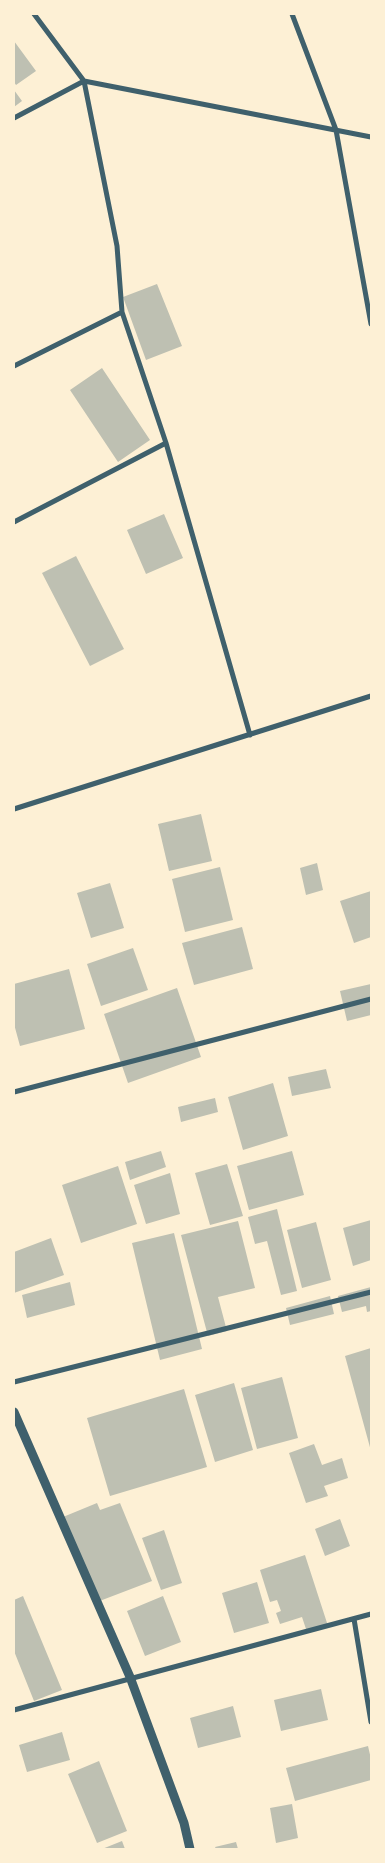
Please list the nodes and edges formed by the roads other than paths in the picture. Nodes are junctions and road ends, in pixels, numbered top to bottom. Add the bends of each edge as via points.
1 (34, 14) edge
2 (292, 14) edge
3 (84, 81) junction
4 (14, 118) edge
5 (336, 130) junction
6 (371, 137) edge
7 (122, 312) junction
8 (371, 324) edge
9 (14, 366) edge
10 (166, 443) junction
11 (14, 522) edge
12 (371, 696) edge
13 (250, 735) junction
14 (14, 809) edge
15 (371, 999) edge
16 (14, 1092) edge
17 (371, 1292) edge
18 (14, 1382) edge
19 (14, 1412) edge
20 (371, 1614) edge
21 (354, 1619) junction
22 (130, 1677) junction
23 (14, 1710) edge
24 (371, 1722) edge
25 (190, 1849) edge

1 - 3 street
2 - 5 street
3 - 4 street
3 - 5 street
3 - 7 street via 117,246
5 - 6 street
5 - 8 street
7 - 9 street
7 - 10 street
10 - 11 street
10 - 13 street
12 - 13 street
13 - 14 street
15 - 16 street
17 - 18 street
19 - 22 street
20 - 21 street
21 - 22 street
21 - 24 street
22 - 23 street
22 - 25 street via 184,1823

